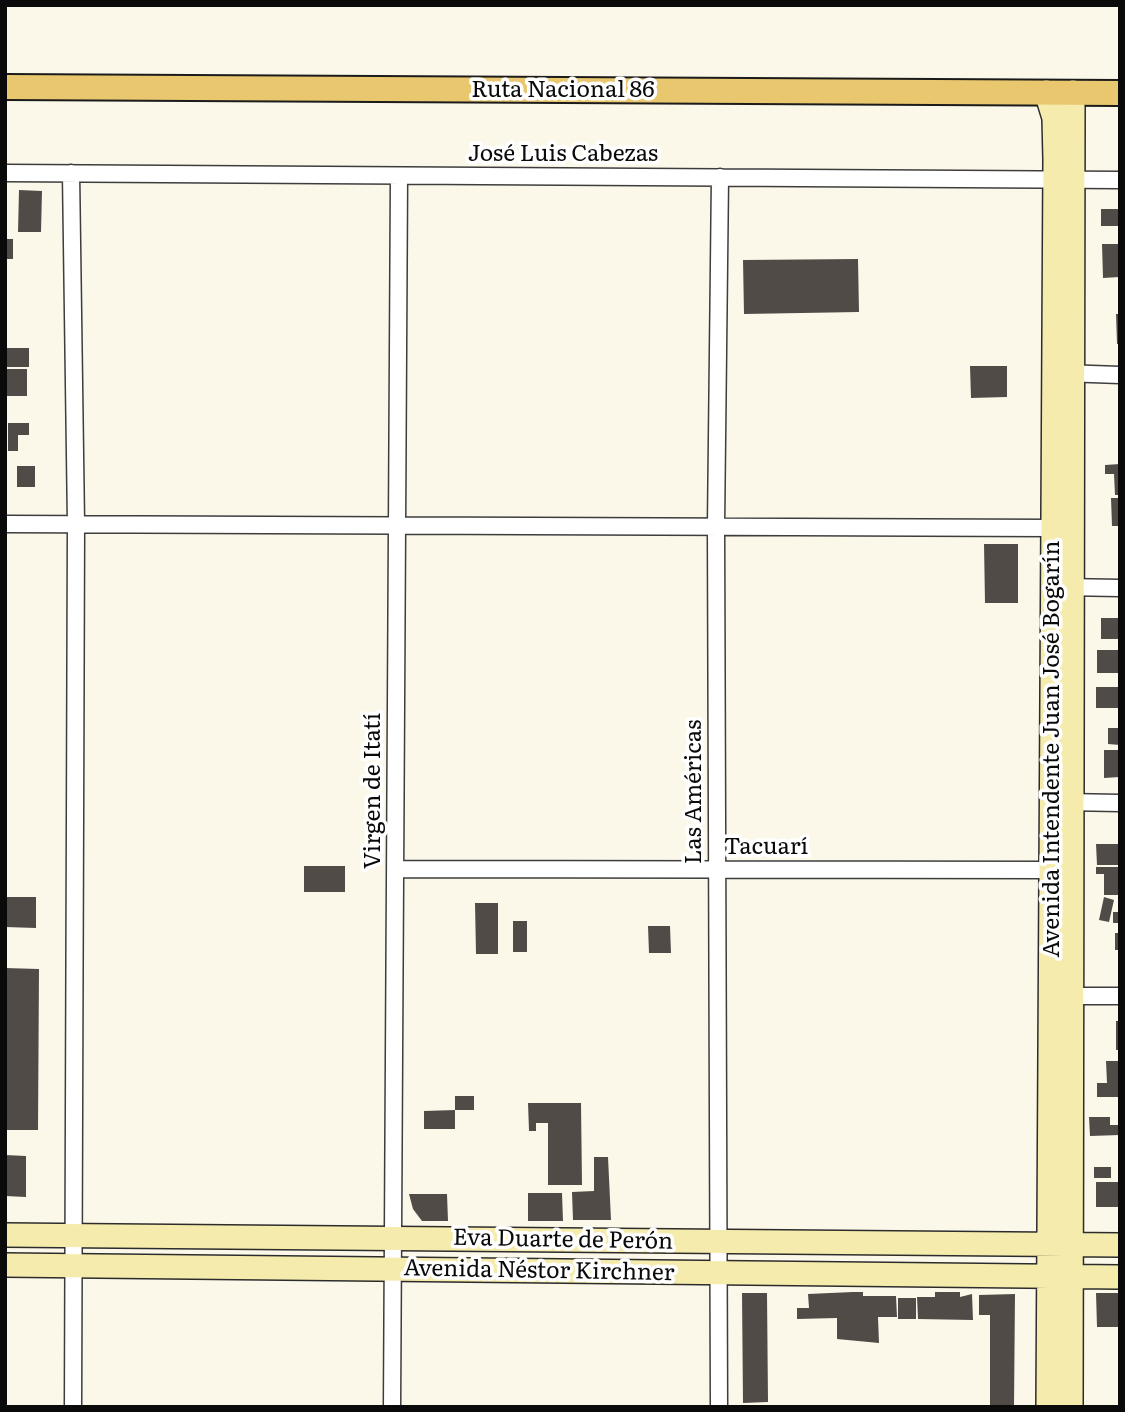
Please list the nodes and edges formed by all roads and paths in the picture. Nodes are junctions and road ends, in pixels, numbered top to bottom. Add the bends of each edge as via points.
1 (5, 87) edge
2 (1046, 92) junction
3 (1073, 92) junction
4 (1120, 93) edge
5 (5, 173) edge
6 (71, 173) junction
7 (399, 176) junction
8 (720, 177) junction
9 (1063, 178) junction
10 (1120, 180) edge
11 (1063, 374) junction
12 (1120, 375) edge
13 (5, 524) edge
14 (76, 524) junction
15 (397, 524) junction
16 (716, 526) junction
17 (1053, 528) junction
18 (1062, 587) junction
19 (1120, 588) edge
20 (1061, 802) junction
21 (1120, 803) edge
22 (396, 869) junction
23 (717, 870) junction
24 (1051, 870) junction
25 (1061, 996) junction
26 (1120, 996) edge
27 (5, 1235) edge
28 (75, 1236) junction
29 (393, 1238) junction
30 (719, 1241) junction
31 (1060, 1244) junction
32 (1120, 1245) edge
33 (5, 1265) edge
34 (75, 1265) junction
35 (393, 1269) junction
36 (719, 1273) junction
37 (1049, 1276) junction
38 (1073, 1277) junction
39 (1120, 1277) edge
40 (73, 1407) edge
41 (392, 1407) edge
42 (719, 1407) edge
43 (1048, 1407) edge
44 (1071, 1407) edge

1 - 2 main road, Ruta Nacional 86
2 - 3 main road, Ruta Nacional 86
2 - 9 street, Avenida Intendente Juan José Bogarín
3 - 4 main road, Ruta Nacional 86
3 - 9 street, Avenida Intendente Juan José Bogarín
5 - 6 street, José Luis Cabezas
6 - 7 street, José Luis Cabezas
6 - 14 street
7 - 8 street, José Luis Cabezas
7 - 15 street, Virgen de Itatí
8 - 9 street, José Luis Cabezas
8 - 16 street, Las Américas
9 - 10 street, José Luis Cabezas
9 - 11 street, Avenida Intendente Juan José Bogarín
11 - 12 street
11 - 17 street, Avenida Intendente Juan José Bogarín
11 - 18 street, Avenida Intendente Juan José Bogarín
13 - 14 street
14 - 15 street
14 - 28 street
15 - 16 street
15 - 22 street, Virgen de Itatí
16 - 17 street
16 - 23 street, Las Américas
17 - 18 street, Avenida Intendente Juan José Bogarín
18 - 19 street
18 - 20 street, Avenida Intendente Juan José Bogarín
20 - 21 street
20 - 24 street, Avenida Intendente Juan José Bogarín
20 - 25 street, Avenida Intendente Juan José Bogarín
22 - 23 street, Tacuarí
22 - 29 street, Virgen de Itatí
23 - 24 street, Tacuarí
23 - 30 street, Las Américas
24 - 25 street, Avenida Intendente Juan José Bogarín
25 - 26 street
25 - 31 street, Avenida Intendente Juan José Bogarín
27 - 28 street, Eva Duarte de Perón
28 - 29 street, Eva Duarte de Perón
28 - 34 street
29 - 30 street, Eva Duarte de Perón
29 - 35 street, Virgen de Itatí
30 - 31 street, Eva Duarte de Perón
30 - 36 street, Las Américas
31 - 32 street, Eva Duarte de Perón
31 - 37 street, Avenida Intendente Juan José Bogarín
31 - 38 street, Avenida Intendente Juan José Bogarín
33 - 34 street, Avenida Néstor Kirchner
34 - 35 street, Avenida Néstor Kirchner
34 - 40 street
35 - 36 street, Avenida Néstor Kirchner
35 - 41 street, Virgen de Itatí
36 - 37 street, Avenida Néstor Kirchner
36 - 42 street, Las Américas
37 - 38 street, Avenida Néstor Kirchner
37 - 43 street, Avenida Intendente Juan José Bogarín
38 - 39 street
38 - 44 street, Avenida Intendente Juan José Bogarín

